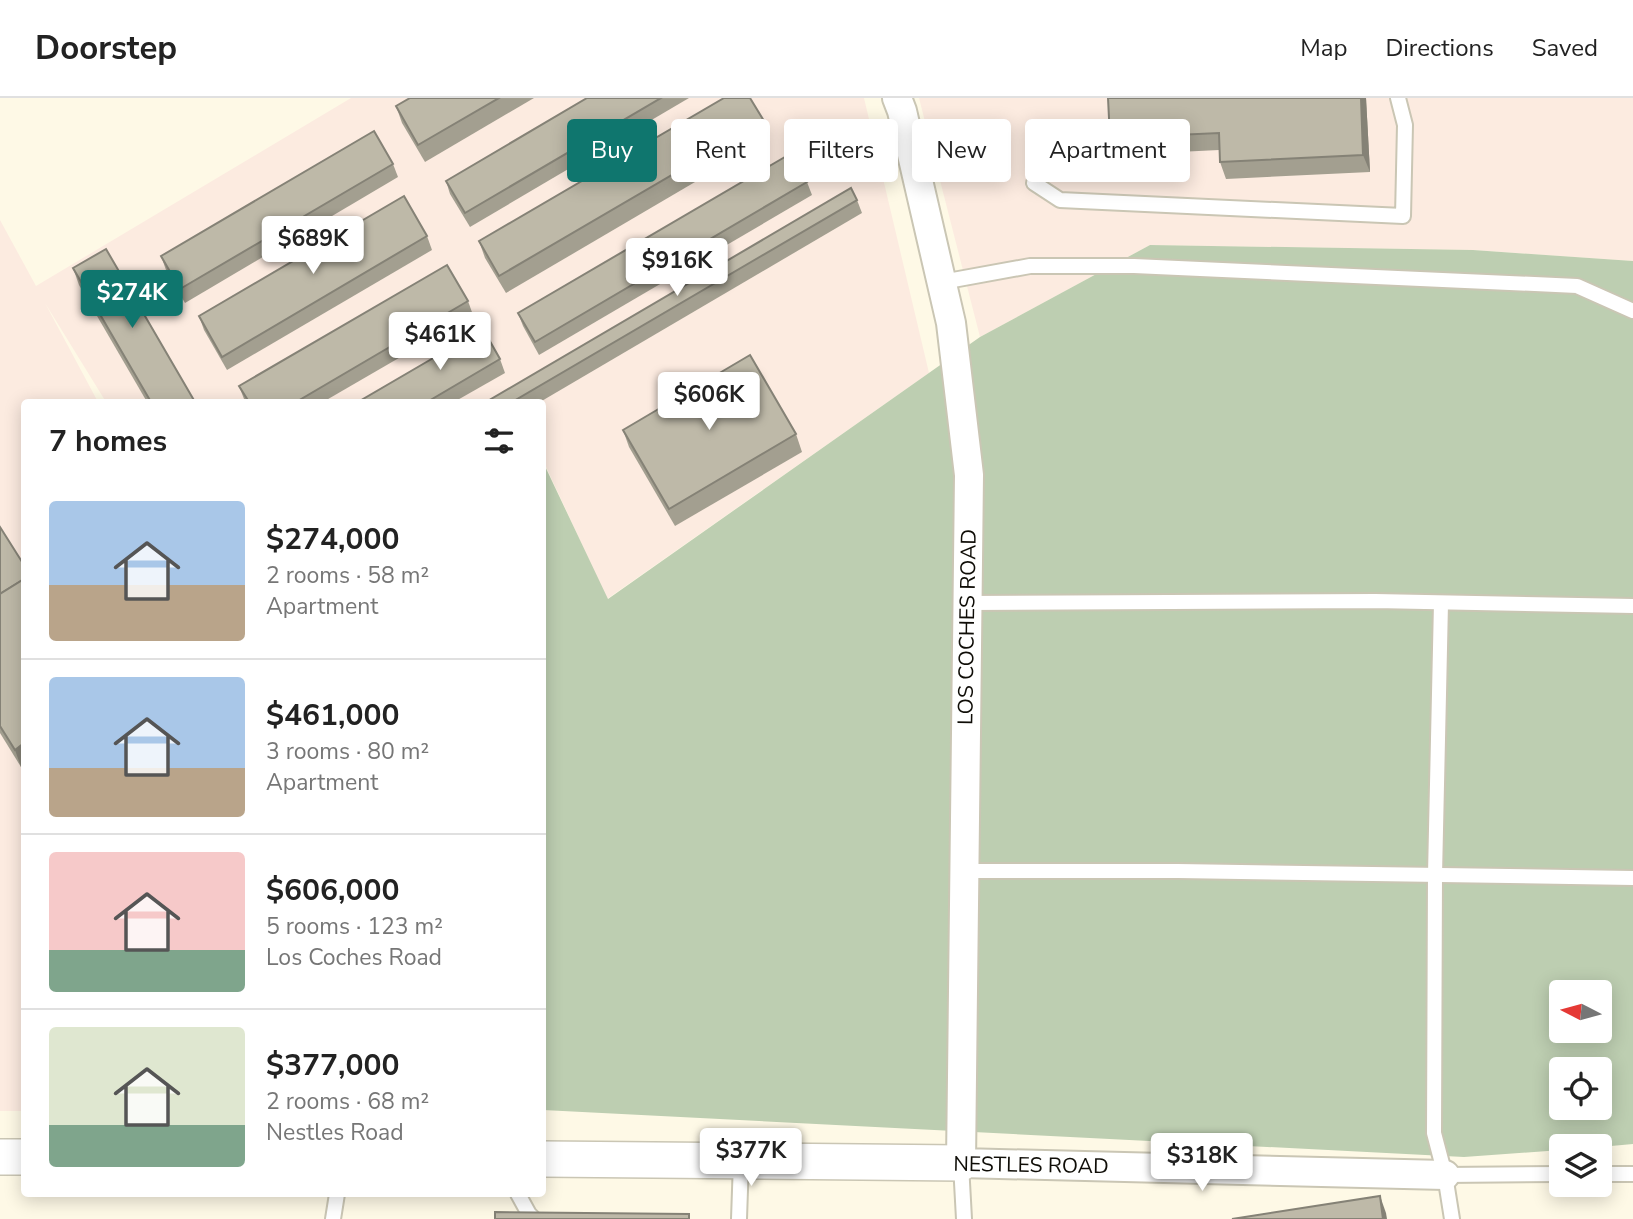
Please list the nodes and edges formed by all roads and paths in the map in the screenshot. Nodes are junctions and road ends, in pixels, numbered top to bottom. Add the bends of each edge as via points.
1 (897, 98) edge
2 (1398, 98) edge
3 (1034, 183) dead end
4 (942, 282) junction
5 (1633, 311) edge
6 (968, 603) junction
7 (1441, 603) junction
8 (1633, 606) edge
9 (964, 871) junction
10 (1435, 875) junction
11 (1633, 878) edge
12 (0, 1157) edge
13 (21, 1157) edge
14 (546, 1159) edge
15 (741, 1160) junction
16 (961, 1163) junction
17 (1549, 1174) edge
18 (1612, 1174) edge
19 (1633, 1174) edge
20 (1445, 1175) junction
21 (336, 1197) edge
22 (520, 1197) edge
23 (332, 1219) edge
24 (534, 1219) edge
25 (739, 1219) edge
26 (964, 1219) edge
27 (1452, 1219) edge

1 - 4 street, LOS COCHES ROAD
2 - 3 lane via 1405,125 1403,216 1060,200
4 - 5 lane via 1030,266 1134,266 1577,286
4 - 6 street, LOS COCHES ROAD via 969,475
6 - 7 lane
6 - 9 street, LOS COCHES ROAD
7 - 8 lane
7 - 10 lane
9 - 10 lane
9 - 16 street, LOS COCHES ROAD
10 - 11 lane
10 - 20 lane via 1434,1133
12 - 13 street
14 - 15 street, NESTLES ROAD
15 - 16 street, NESTLES ROAD
15 - 25 lane
16 - 20 street, NESTLES ROAD
16 - 26 lane
17 - 20 lane, NESTLES ROAD
18 - 19 lane
20 - 27 lane
21 - 23 lane
22 - 24 lane

